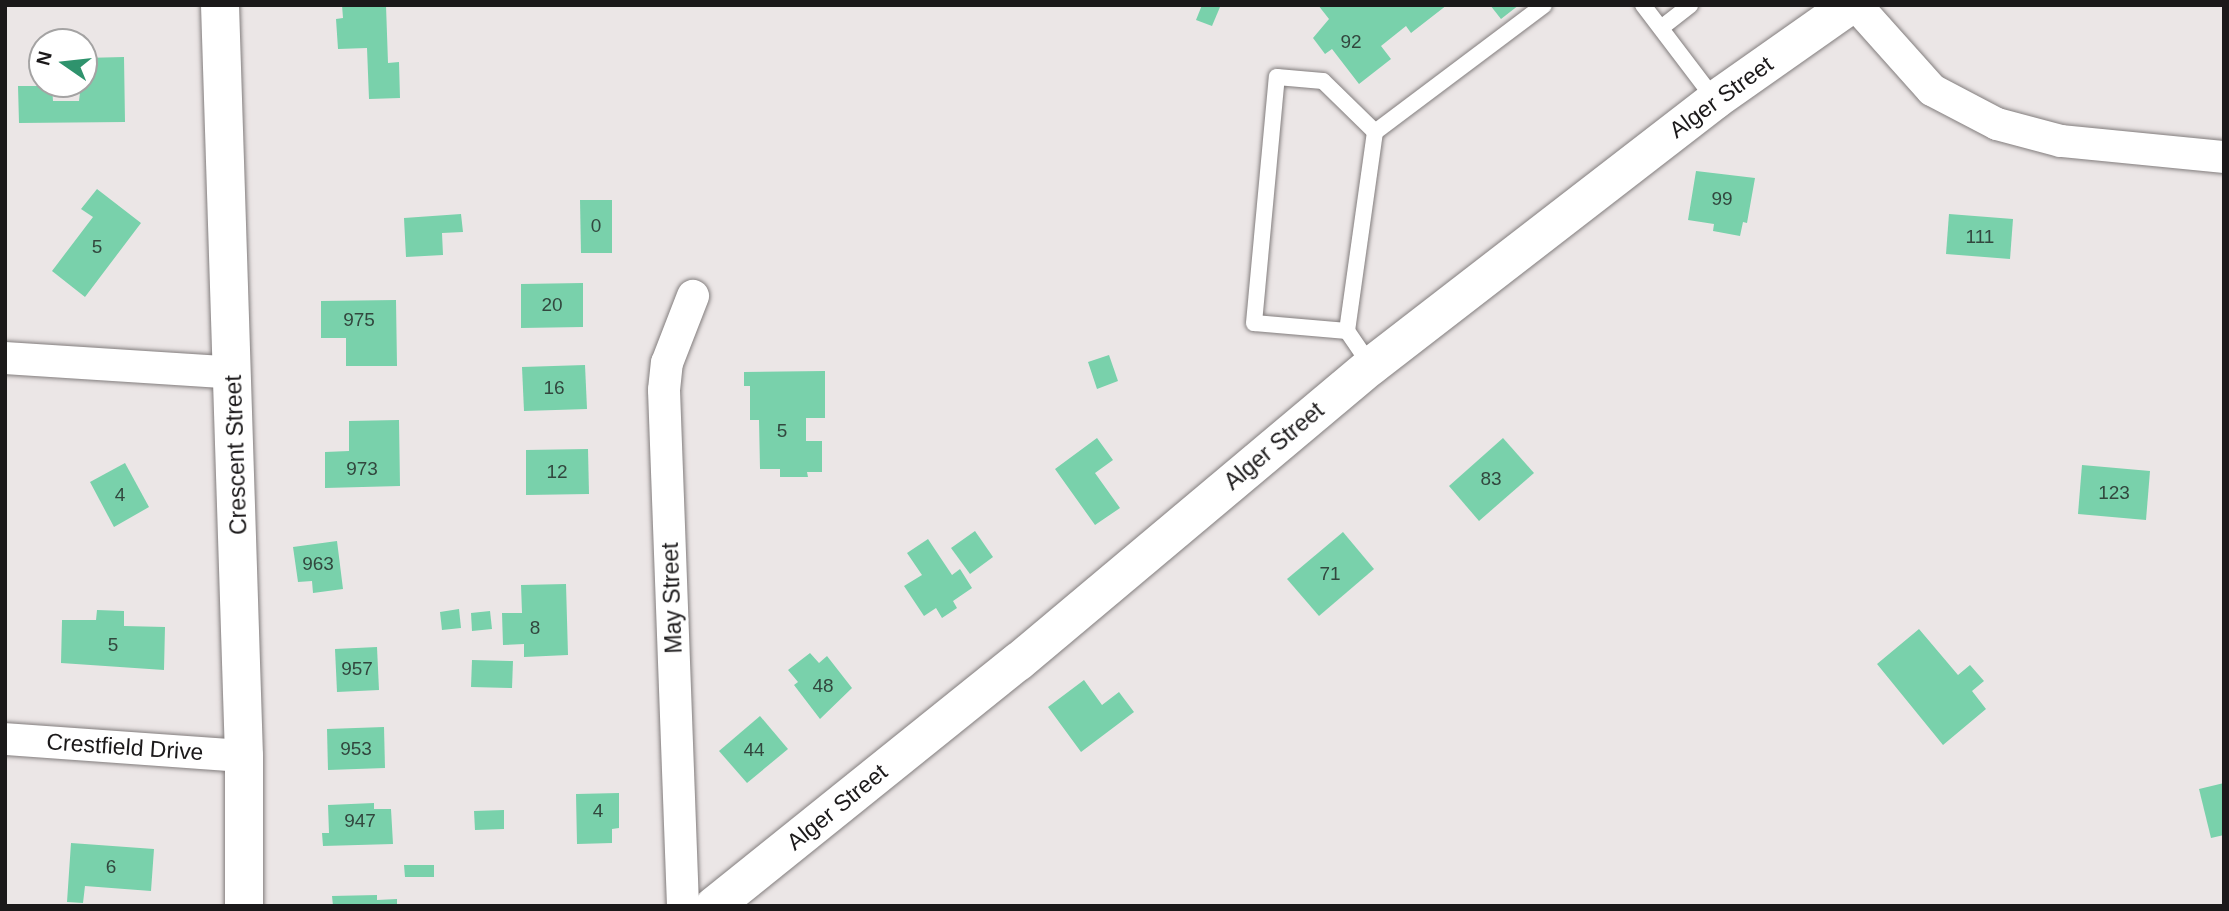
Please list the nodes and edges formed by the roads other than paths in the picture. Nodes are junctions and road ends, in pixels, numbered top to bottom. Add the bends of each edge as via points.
1 (220, 5) edge
2 (1544, 5) edge
3 (1643, 5) edge
4 (1690, 5) edge
5 (1850, 5) edge
6 (1856, 5) edge
7 (1661, 28) junction
8 (1715, 100) junction
9 (1375, 132) junction
10 (2224, 157) edge
11 (692, 296) dead end
12 (1347, 331) junction
13 (5, 358) edge
14 (1371, 366) junction
15 (233, 373) junction
16 (5, 739) edge
17 (244, 756) junction
18 (244, 906) edge
19 (683, 906) edge
20 (714, 906) edge

1 - 15 main road, Crescent Street
2 - 9 lane
3 - 7 lane
4 - 7 lane
5 - 8 main road, Alger Street
6 - 10 street via 1932,90 1966,111 2061,141
7 - 8 lane
8 - 14 main road, Alger Street
9 - 12 lane
9 - 12 lane via 1323,81 1277,77 1254,323
11 - 19 street, May Street via 667,363 664,390
12 - 14 lane
13 - 15 street
14 - 20 main road, Alger Street via 1000,676
15 - 17 main road, Crescent Street
16 - 17 street, Crestfield Drive
17 - 18 main road, Crescent Street

